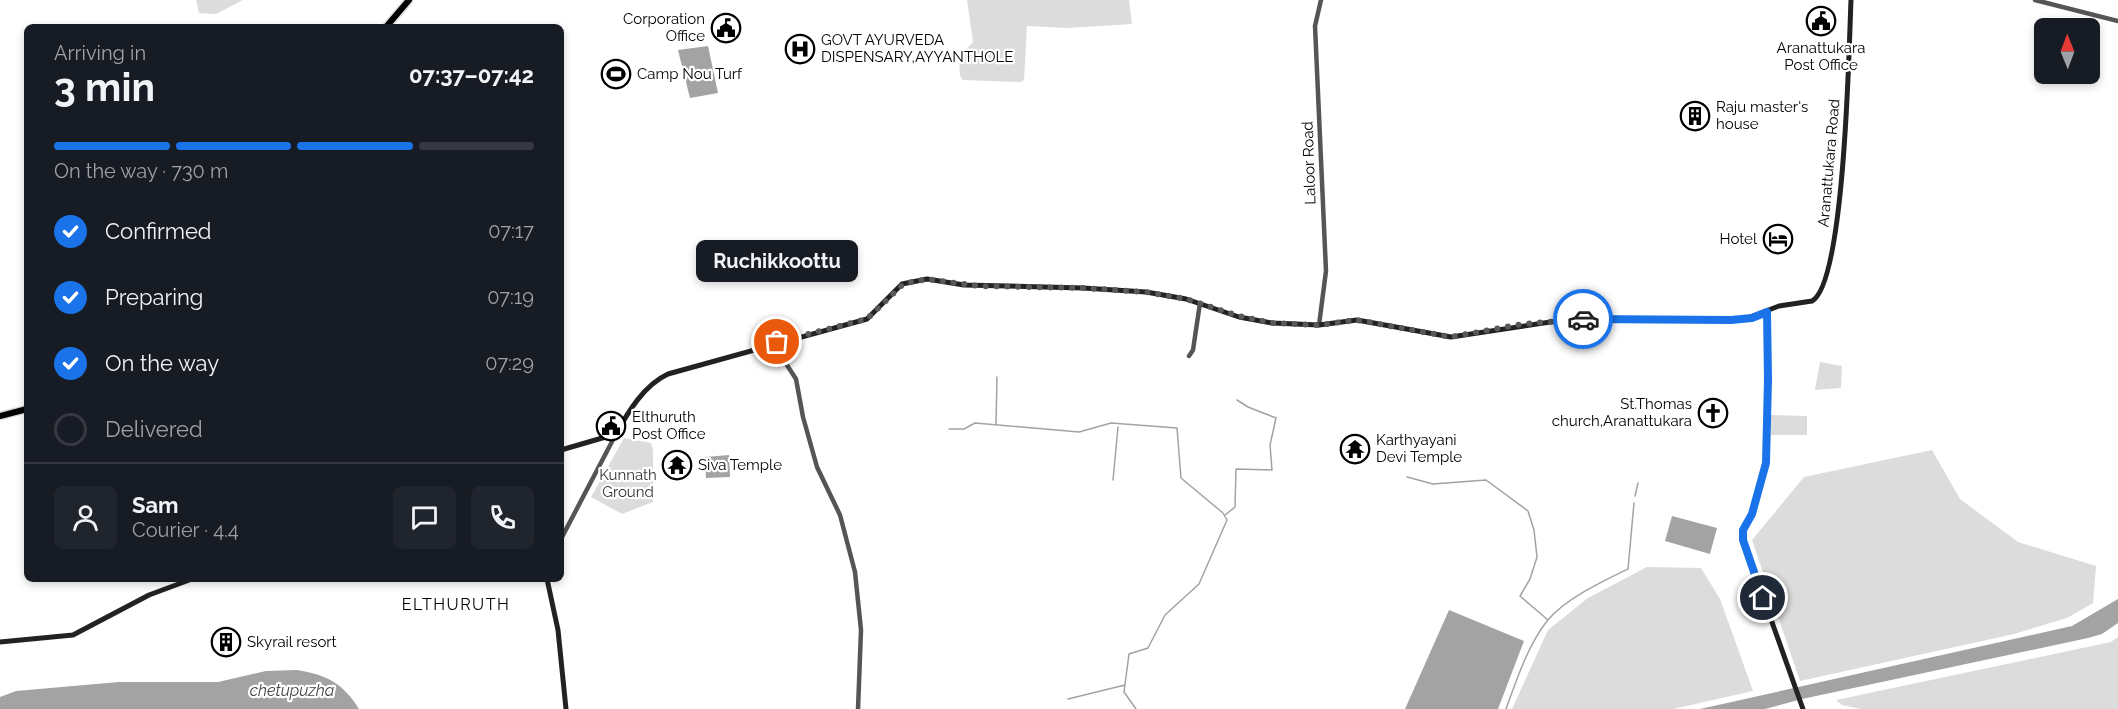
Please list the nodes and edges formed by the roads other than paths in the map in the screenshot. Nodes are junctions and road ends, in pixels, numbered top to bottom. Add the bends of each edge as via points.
1 (409, 0) edge
2 (1321, 0) edge
3 (1851, 0) edge
4 (2035, 0) edge
5 (2118, 21) edge
6 (390, 24) edge
7 (1200, 303) junction
8 (1767, 312) junction
9 (1319, 325) junction
10 (777, 342) junction
11 (1189, 356) dead end
12 (24, 410) edge
13 (0, 416) edge
14 (616, 434) junction
15 (564, 449) edge
16 (564, 533) edge
17 (184, 582) edge
18 (548, 582) edge
19 (0, 642) edge
20 (566, 709) edge
21 (858, 709) edge
22 (1803, 709) edge

1 - 6 main road
2 - 9 street, Laloor Road via 1315,26 1326,271
3 - 8 main road, Aranattukara Road via 1839,214 1826,277 1816,299
4 - 5 street
7 - 9 main road, Aranattukara Road via 1250,319
7 - 10 main road, Aranattukara Road via 1146,292 971,286 927,279 903,284 867,319
7 - 11 street
8 - 9 main road, Aranattukara Road via 1731,320 1570,319 1462,337 1357,320
8 - 22 main road via 1767,439 1759,493 1743,530 1743,540
10 - 14 main road, Aranattukara Road via 661,377 635,404
10 - 21 street via 796,379 805,428 827,493 840,514 855,572 861,630
12 - 13 main road
14 - 15 main road
14 - 16 street
17 - 19 main road via 73,635
18 - 20 main road via 558,630

